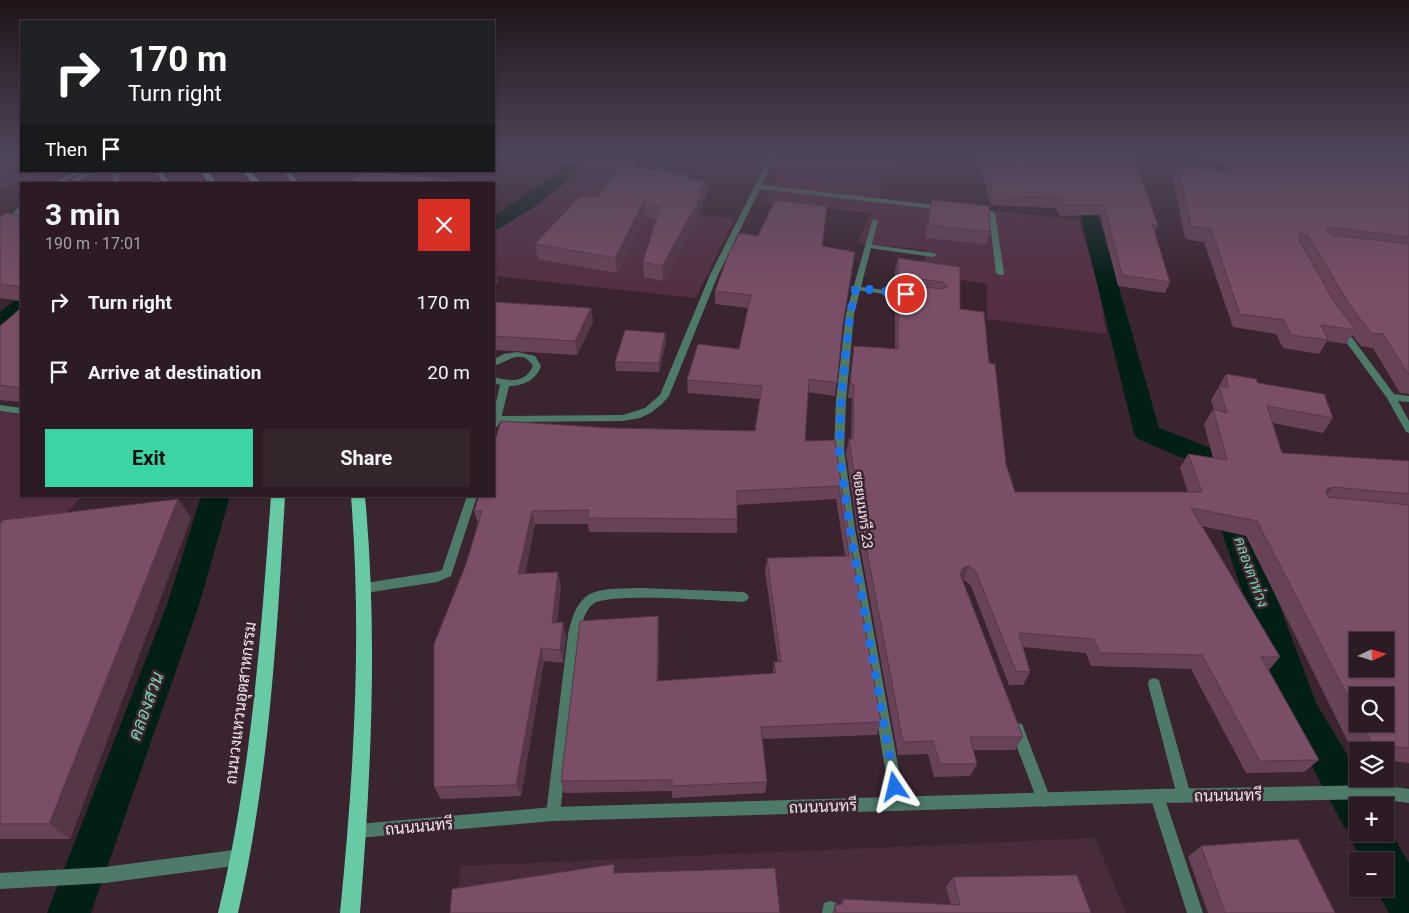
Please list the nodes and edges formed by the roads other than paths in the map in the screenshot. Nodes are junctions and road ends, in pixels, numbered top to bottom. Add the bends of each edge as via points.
1 (751, 201) edge
2 (879, 201) edge
3 (20, 209) edge
4 (953, 209) edge
5 (972, 211) edge
6 (875, 221) dead end
7 (0, 235) edge
8 (869, 246) junction
9 (933, 255) dead end
10 (1000, 273) dead end
11 (856, 288) junction
12 (921, 296) edge
13 (1338, 324) edge
14 (495, 362) edge
15 (495, 380) edge
16 (505, 384) junction
17 (1391, 397) junction
18 (1409, 399) edge
19 (0, 408) edge
20 (20, 411) edge
21 (495, 422) edge
22 (1409, 430) edge
23 (278, 497) edge
24 (358, 497) edge
25 (472, 497) edge
26 (365, 588) junction
27 (743, 597) dead end
28 (1154, 684) dead end
29 (1012, 717) edge
30 (1157, 796) junction
31 (1184, 796) junction
32 (1409, 796) edge
33 (1044, 800) junction
34 (898, 804) junction
35 (553, 814) junction
36 (358, 831) junction
37 (240, 857) junction
38 (0, 881) edge
39 (228, 913) edge
40 (350, 913) edge
41 (1195, 913) edge

1 - 21 street via 714,276 664,396 656,407 632,417 615,419
2 - 4 street
3 - 7 street via 14,224
5 - 10 street via 992,213
6 - 8 street, ซอยนนทรี 23
8 - 9 street
8 - 11 street, ซอยนนทรี 23
11 - 12 street
11 - 34 street, ซอยนนทรี 23 via 850,314 839,450
13 - 17 street
14 - 16 street via 513,354 527,356 536,362 536,371 532,375 520,382
15 - 16 street
16 - 21 street
17 - 18 street
17 - 22 street
19 - 20 street
23 - 37 main road, ถนนวงแหวนอุตสาหกรรม via 267,664
24 - 26 main road
25 - 26 street via 446,573
26 - 36 main road
27 - 35 street via 616,593 594,597 585,604 574,635
28 - 31 street
29 - 33 street
30 - 31 street, ถนนนนทรี
30 - 33 street, ถนนนนทรี
30 - 41 street
31 - 32 street, ถนนนนทรี via 1379,792
33 - 34 street, ถนนนนทรี
34 - 35 street, ถนนนนทรี
35 - 36 street, ถนนนนทรี
36 - 40 main road
37 - 38 street via 105,875
37 - 39 main road, ถนนวงแหวนอุตสาหกรรม

